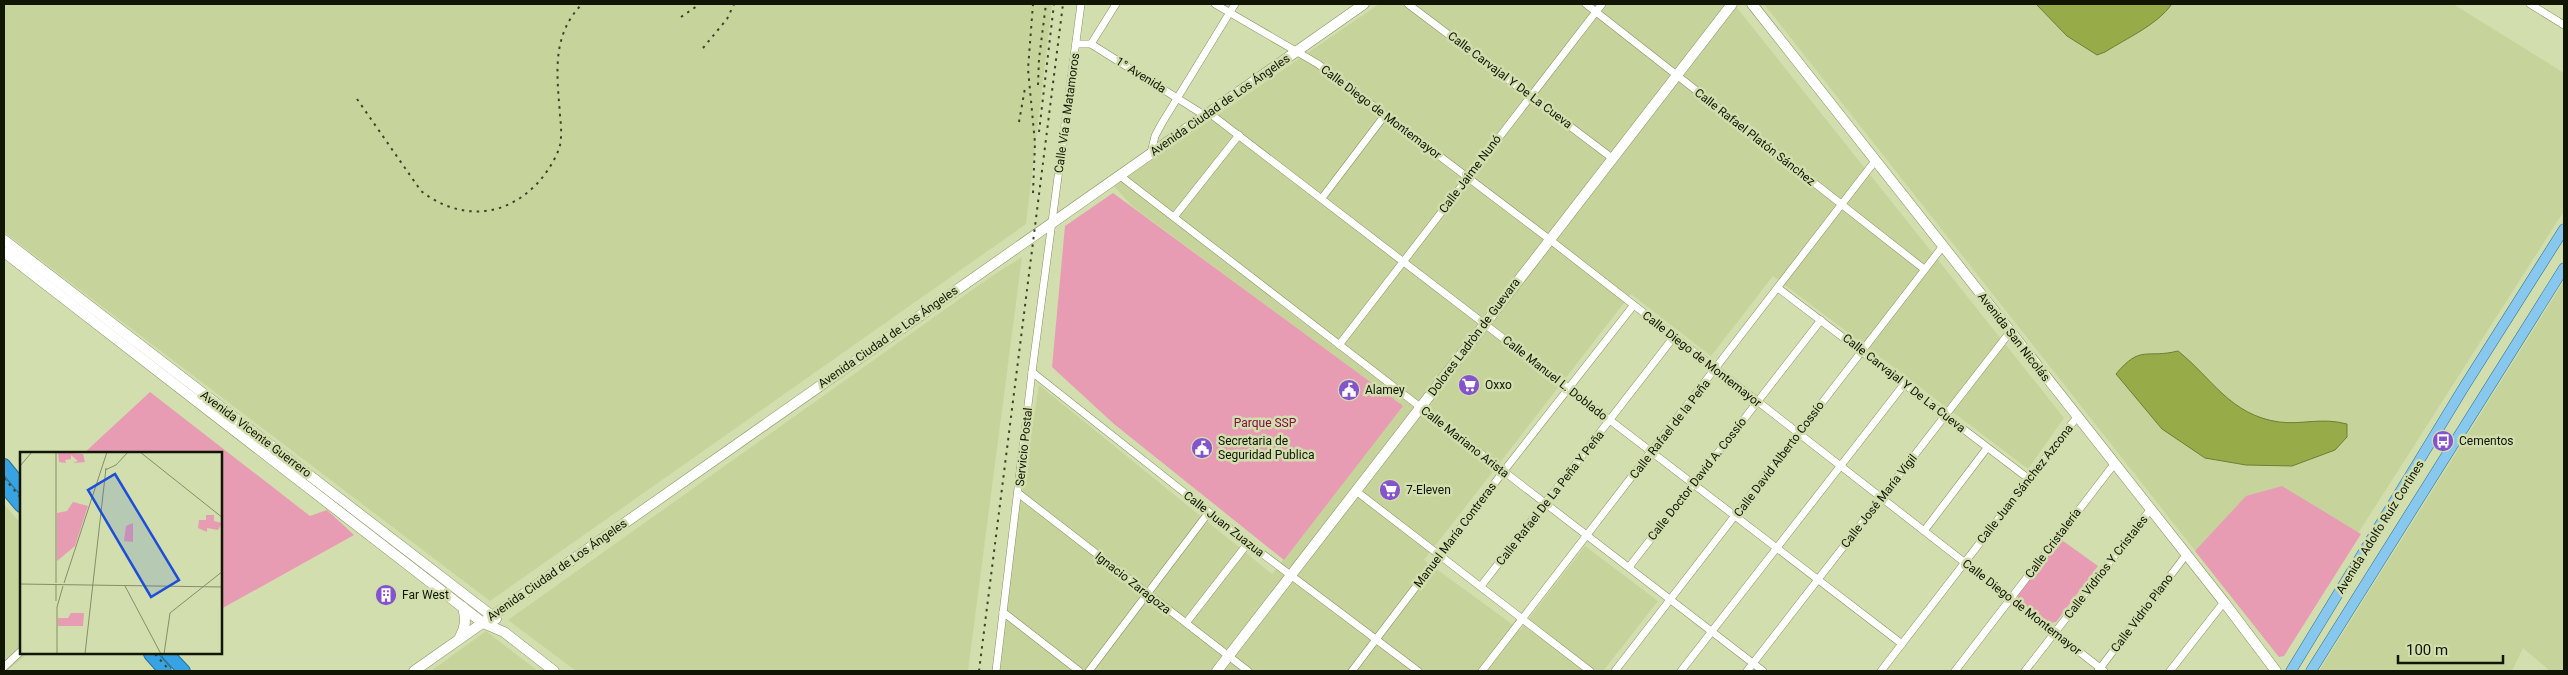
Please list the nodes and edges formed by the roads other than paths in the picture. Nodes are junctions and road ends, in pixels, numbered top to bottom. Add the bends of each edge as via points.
1 (1081, 4) edge
2 (1116, 4) edge
3 (1215, 4) edge
4 (1235, 4) edge
5 (1355, 4) edge
6 (1364, 4) edge
7 (1408, 4) edge
8 (1586, 4) edge
9 (1602, 4) edge
10 (1732, 4) edge
11 (1752, 4) edge
12 (2530, 4) edge
13 (1596, 11) junction
14 (1229, 12) junction
15 (1350, 14) junction
16 (2564, 25) edge
17 (1076, 44) junction
18 (1091, 44) junction
19 (1296, 52) junction
20 (1676, 76) junction
21 (1530, 95) junction
22 (1177, 98) junction
23 (1206, 113) junction
24 (1385, 115) junction
25 (1239, 135) junction
26 (1151, 153) junction
27 (1612, 158) junction
28 (1875, 161) junction
29 (1120, 175) junction
30 (1467, 177) junction
31 (1322, 198) junction
32 (1842, 205) junction
33 (1174, 218) junction
34 (1052, 222) junction
35 (2564, 229) edge
36 (4, 240) edge
37 (1549, 240) junction
38 (1943, 246) junction
39 (4, 252) edge
40 (1403, 261) junction
41 (2564, 268) edge
42 (1924, 269) junction
43 (1778, 288) junction
44 (1633, 306) junction
45 (1821, 320) junction
46 (1484, 323) junction
47 (2010, 332) junction
48 (1674, 338) junction
49 (1338, 345) junction
50 (1862, 351) junction
51 (1716, 370) junction
52 (1032, 372) junction
53 (1904, 383) junction
54 (1568, 388) junction
55 (1757, 402) junction
56 (1420, 407) junction
57 (1946, 415) junction
58 (2077, 416) junction
59 (1610, 420) junction
60 (1798, 433) junction
61 (1987, 448) junction
62 (1652, 452) junction
63 (2115, 463) junction
64 (4, 466) edge
65 (1841, 466) junction
66 (1503, 472) junction
67 (2029, 479) junction
68 (1693, 484) junction
69 (20, 485) edge
70 (4, 486) edge
71 (1356, 491) junction
72 (1018, 493) junction
73 (1881, 498) junction
74 (20, 504) edge
75 (1545, 504) junction
76 (2150, 510) junction
77 (1209, 512) junction
78 (1735, 516) junction
79 (1924, 531) junction
80 (1587, 535) junction
81 (1248, 543) junction
82 (1777, 549) junction
83 (1440, 555) junction
84 (2186, 555) junction
85 (1965, 562) junction
86 (1629, 567) junction
87 (1290, 576) junction
88 (1819, 580) junction
89 (1481, 586) junction
90 (1147, 594) junction
91 (2011, 598) junction
92 (1670, 600) junction
93 (2224, 602) junction
94 (463, 607) junction
95 (1003, 612) junction
96 (493, 616) junction
97 (1523, 618) junction
98 (483, 623) junction
99 (1186, 623) junction
100 (1712, 631) junction
101 (504, 632) junction
102 (2055, 632) junction
103 (1376, 639) junction
104 (457, 641) junction
105 (1902, 644) junction
106 (20, 652) edge
107 (151, 655) edge
108 (169, 655) edge
109 (1228, 656) junction
110 (1753, 664) junction
111 (4, 667) edge
112 (2101, 670) edge
113 (165, 671) edge
114 (184, 671) edge
115 (414, 671) edge
116 (554, 671) edge
117 (996, 671) edge
118 (1079, 671) edge
119 (1089, 671) edge
120 (1217, 671) edge
121 (1248, 671) edge
122 (1352, 671) edge
123 (1418, 671) edge
124 (1482, 671) edge
125 (1590, 671) edge
126 (1615, 671) edge
127 (1681, 671) edge
128 (1747, 671) edge
129 (1763, 671) edge
130 (1881, 671) edge
131 (1955, 671) edge
132 (2026, 671) edge
133 (2170, 671) edge
134 (2276, 671) edge
135 (2291, 671) edge
136 (2312, 671) edge

1 - 17 street, Calle Vía a Matamoros
2 - 18 street
3 - 14 street, Calle Diego de Montemayor
4 - 14 street
5 - 15 street
6 - 15 street, Avenida Ciudad de Los Ángeles
7 - 21 street, Calle Carvajal Y De La Cueva
8 - 13 street, Calle Rafael Platón Sánchez
9 - 13 street, Calle Jaime Nunó
10 - 20 street, Dolores Ladròn de Guevara
11 - 28 street, Avenida San Nicolás
12 - 16 street
13 - 20 street, Calle Rafael Platón Sánchez
13 - 21 street, Calle Jaime Nunó
14 - 19 street, Calle Diego de Montemayor
14 - 22 street
15 - 19 street, Avenida Ciudad de Los Ángeles
17 - 18 street
17 - 34 street, Calle Vía a Matamoros
18 - 22 street, 1° Avenida
19 - 23 street, Avenida Ciudad de Los Ángeles
19 - 24 street, Calle Diego de Montemayor via 1318,64
20 - 27 street, Dolores Ladròn de Guevara
20 - 32 street, Calle Rafael Platón Sánchez
21 - 27 street, Calle Carvajal Y De La Cueva
21 - 30 street, Calle Jaime Nunó
22 - 23 street, 1° Avenida
22 - 26 street via 1155,136
23 - 25 street, Calle Manuel L. Doblado
23 - 26 street, Avenida Ciudad de Los Ángeles
24 - 30 street, Calle Diego de Montemayor
24 - 31 street
25 - 31 street, Calle Manuel L. Doblado
25 - 33 street
26 - 29 street, Avenida Ciudad de Los Ángeles
27 - 37 street, Dolores Ladròn de Guevara
28 - 32 street, Calle Rafael de la Peña
28 - 38 street, Avenida San Nicolás
29 - 33 street, Calle Mariano Arista
29 - 34 street, Avenida Ciudad de Los Ángeles
30 - 37 street, Calle Diego de Montemayor
30 - 40 street, Calle Jaime Nunó
31 - 40 street, Calle Manuel L. Doblado
32 - 42 street, Calle Rafael Platón Sánchez
32 - 43 street, Calle Rafael de la Peña
33 - 49 street, Calle Mariano Arista
34 - 52 street, Servicio Postal
34 - 96 street, Avenida Ciudad de Los Ángeles
35 - 135 main road, Avenida Adolfo Ruíz Cortines
36 - 96 street, Avenida Vicente Guerrero
37 - 44 street, Calle Diego de Montemayor
37 - 46 street, Dolores Ladròn de Guevara
38 - 42 street, Calle David Alberto Cossío
38 - 47 street, Avenida San Nicolás
39 - 94 street, Avenida Vicente Guerrero
40 - 46 street, Calle Manuel L. Doblado
40 - 49 street, Calle Jaime Nunó
41 - 136 main road, Avenida Adolfo Ruíz Cortines
42 - 50 street, Calle David Alberto Cossío
43 - 45 street, Calle Carvajal Y De La Cueva
43 - 51 street, Calle Rafael de la Peña
44 - 48 street, Calle Diego de Montemayor
44 - 54 street, Manuel María Contreras
45 - 50 street, Calle Carvajal Y De La Cueva
45 - 55 street, Calle Doctor David A. Cossío
46 - 54 street, Calle Manuel L. Doblado
46 - 56 street, Dolores Ladròn de Guevara
47 - 57 street, Calle José María Vigil
47 - 58 street, Avenida San Nicolás
48 - 51 street, Calle Diego de Montemayor
48 - 59 street, Calle Rafael De La Peña Y Peña
49 - 56 street, Calle Mariano Arista
50 - 53 street, Calle Carvajal Y De La Cueva
50 - 60 street, Calle David Alberto Cossío
51 - 55 street, Calle Diego de Montemayor
51 - 62 street, Calle Rafael de la Peña
52 - 72 street, Servicio Postal
52 - 77 street, Calle Juan Zuazua
53 - 57 street, Calle Carvajal Y De La Cueva
53 - 65 street
54 - 59 street, Calle Manuel L. Doblado
54 - 66 street, Manuel María Contreras
55 - 60 street, Calle Diego de Montemayor
55 - 68 street, Calle Doctor David A. Cossío
56 - 66 street, Calle Mariano Arista
56 - 71 street, Dolores Ladròn de Guevara
57 - 61 street, Calle Carvajal Y De La Cueva
57 - 73 street, Calle José María Vigil
58 - 63 street, Avenida San Nicolás
58 - 67 street, Calle Juan Sánchez Azcona
59 - 62 street, Calle Manuel L. Doblado
59 - 75 street, Calle Rafael De La Peña Y Peña
60 - 65 street, Calle Diego de Montemayor
60 - 78 street, Calle David Alberto Cossío
61 - 67 street, Calle Carvajal Y De La Cueva
61 - 79 street
62 - 68 street, Calle Manuel L. Doblado
62 - 80 street, Calle Rafael de la Peña
63 - 76 street, Avenida San Nicolás
63 - 91 street, Calle Cristalería
64 - 69 highway
65 - 73 street, Calle Diego de Montemayor
65 - 82 street
66 - 75 street, Calle Mariano Arista
66 - 83 street, Manuel María Contreras
67 - 85 street, Calle Juan Sánchez Azcona
68 - 78 street, Calle Manuel L. Doblado
68 - 86 street, Calle Doctor David A. Cossío
70 - 74 highway
71 - 83 street
71 - 87 street, Dolores Ladròn de Guevara
72 - 90 street, Ignacio Zaragoza
72 - 95 street, Servicio Postal
73 - 79 street, Calle Diego de Montemayor
73 - 88 street, Calle José María Vigil
75 - 80 street, Calle Mariano Arista
75 - 89 street, Calle Rafael De La Peña Y Peña
76 - 84 street, Avenida San Nicolás
76 - 102 street, Calle Vidrios Y Cristales
77 - 81 street, Calle Juan Zuazua
77 - 90 street
78 - 82 street, Calle Manuel L. Doblado
78 - 92 street, Calle David Alberto Cossío
79 - 85 street, Calle Diego de Montemayor
80 - 86 street, Calle Mariano Arista
80 - 97 street, Calle Rafael de la Peña
81 - 87 street, Calle Juan Zuazua
81 - 99 street
82 - 88 street, Calle Manuel L. Doblado
82 - 100 street
83 - 89 street
83 - 103 street, Manuel María Contreras
84 - 93 street, Avenida San Nicolás
84 - 112 street, Calle Vidrio Plano
85 - 91 street, Calle Diego de Montemayor
85 - 105 street, Calle Juan Sánchez Azcona
86 - 92 street, Calle Mariano Arista
87 - 103 street, Calle Juan Zuazua
87 - 109 street, Dolores Ladròn de Guevara
88 - 105 street, Calle Manuel L. Doblado
88 - 110 street, Calle José María Vigil
89 - 97 street
90 - 99 street, Ignacio Zaragoza
90 - 119 street
91 - 102 street, Calle Diego de Montemayor
91 - 131 street, Calle Cristalería
92 - 100 street, Calle Mariano Arista
92 - 126 street, Calle David Alberto Cossío
93 - 133 street
93 - 134 street, Avenida San Nicolás
94 - 98 street, Avenida Vicente Guerrero
94 - 104 street via 465,628
95 - 117 street, Servicio Postal
95 - 118 street
96 - 98 street, Avenida Ciudad de Los Ángeles
96 - 101 street, Avenida Vicente Guerrero
97 - 124 street, Calle Rafael de la Peña
97 - 125 street
98 - 101 street, Avenida Vicente Guerrero
98 - 104 street, Avenida Ciudad de Los Ángeles
99 - 109 street, Ignacio Zaragoza
100 - 110 street, Calle Mariano Arista
100 - 127 street
101 - 116 street, Avenida Vicente Guerrero
102 - 112 street, Calle Diego de Montemayor
102 - 132 street, Calle Vidrios Y Cristales
103 - 122 street, Manuel María Contreras
103 - 123 street, Calle Juan Zuazua
104 - 115 street, Avenida Ciudad de Los Ángeles
105 - 130 street, Calle Juan Sánchez Azcona
106 - 111 street
107 - 113 highway
108 - 114 highway
109 - 120 street, Dolores Ladròn de Guevara
109 - 121 street, Ignacio Zaragoza
110 - 128 street, Calle José María Vigil
110 - 129 street, Calle Mariano Arista

